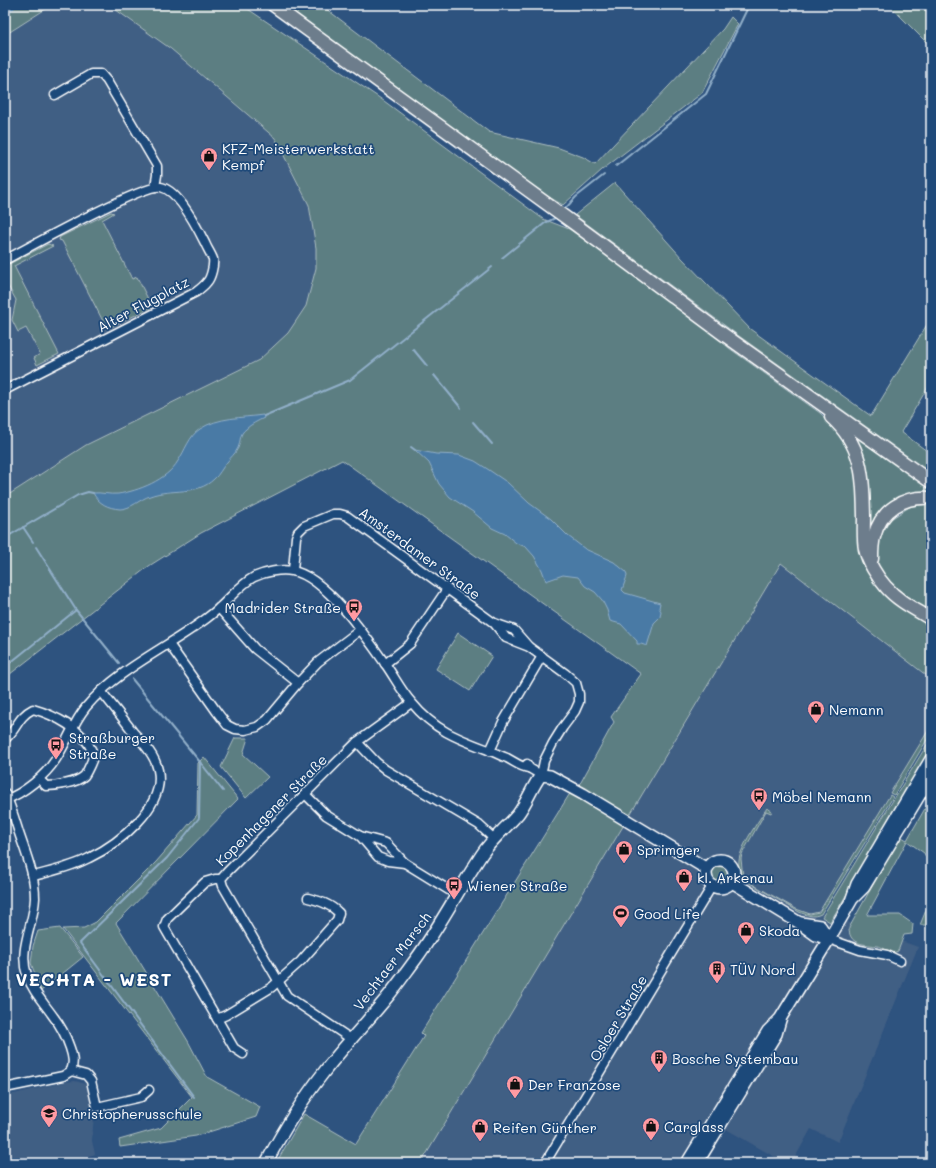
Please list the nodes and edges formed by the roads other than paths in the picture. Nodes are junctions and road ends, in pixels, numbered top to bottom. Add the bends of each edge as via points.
1 (273, 5) edge
2 (55, 95) dead end
3 (155, 187) junction
4 (5, 260) edge
5 (785, 378) junction
6 (5, 390) edge
7 (931, 482) edge
8 (931, 498) edge
9 (871, 564) junction
10 (293, 570) junction
11 (447, 589) junction
12 (219, 608) junction
13 (931, 619) edge
14 (360, 630) junction
15 (169, 644) junction
16 (542, 656) junction
17 (385, 664) junction
18 (298, 683) junction
19 (101, 692) junction
20 (411, 703) junction
21 (72, 727) junction
22 (5, 739) edge
23 (357, 742) junction
24 (490, 751) junction
25 (931, 759) edge
26 (541, 775) junction
27 (931, 776) edge
28 (39, 778) junction
29 (305, 794) junction
30 (6, 797) edge
31 (360, 836) junction
32 (494, 838) junction
33 (405, 864) junction
34 (707, 869) junction
35 (34, 876) junction
36 (221, 879) junction
37 (732, 882) junction
38 (712, 886) junction
39 (457, 895) junction
40 (308, 898) dead end
41 (851, 901) junction
42 (829, 939) junction
43 (900, 961) dead end
44 (278, 980) junction
45 (217, 1019) junction
46 (780, 1020) junction
47 (351, 1039) junction
48 (243, 1054) dead end
49 (71, 1072) junction
50 (5, 1088) edge
51 (148, 1090) dead end
52 (266, 1163) edge
53 (546, 1163) edge
54 (687, 1163) edge
55 (697, 1163) edge

1 - 5 main road
2 - 3 street via 91,74 101,74 157,166
3 - 4 street via 142,190
3 - 6 street, Alter Flugplatz via 162,187 181,202 198,228 213,260 208,281 196,292
5 - 7 main road
5 - 9 main road via 791,388 835,421 851,442 862,473 864,537
8 - 9 main road via 921,497 902,502 894,506 884,517 877,527
9 - 13 main road via 895,596
10 - 11 street, Amsterdamer Straße via 298,532 304,526 333,514 340,514 347,516
10 - 12 street via 273,571 255,577 246,582
10 - 14 street via 316,581
11 - 16 street, Amsterdamer Straße via 494,623 506,638 529,647
11 - 17 street via 410,644
12 - 15 street
12 - 18 street via 255,649
14 - 17 street
14 - 18 street via 318,662
15 - 18 street via 227,725 235,729 257,727 267,720
15 - 19 street via 130,669
16 - 24 street via 503,722
16 - 26 street, Amsterdamer Straße via 576,684 579,702 544,761
17 - 20 street
19 - 21 street
19 - 35 street via 154,757 159,783 156,798 144,815 120,839 103,850 62,869
20 - 23 street, Kopenhagener Straße
20 - 24 street via 441,730
21 - 22 street via 48,713 33,709 25,713
21 - 28 street via 56,760
21 - 28 street via 92,751 93,760 84,776 54,786 46,786
23 - 29 street, Kopenhagener Straße
23 - 32 street via 386,770 479,825
24 - 26 street
25 - 41 street via 857,884
26 - 32 street, Vechtaer Marsch via 517,814
26 - 34 street via 550,776 583,794
27 - 41 street via 864,887
28 - 30 street via 24,790
29 - 31 street via 326,815
29 - 36 street, Kopenhagener Straße
30 - 35 street
31 - 33 street via 386,843
31 - 33 street via 378,857
32 - 39 street, Vechtaer Marsch
33 - 39 street
34 - 37 street via 715,860 727,861 734,868
34 - 38 street via 706,878
35 - 49 street via 34,910 25,944 24,965 33,989 65,1035 74,1060
36 - 44 street, Kopenhagener Straße
36 - 45 street via 205,882 167,919 164,927
37 - 38 street via 723,888
37 - 42 street via 798,922 820,926
38 - 53 street, Osloer Straße
39 - 47 street, Vechtaer Marsch via 416,960
40 - 44 street via 335,908 339,913 337,920 301,961
41 - 42 street
42 - 43 street
42 - 46 street
44 - 45 street via 265,991
44 - 47 street, Kopenhagener Straße via 287,996
45 - 48 street via 234,1048
46 - 54 street via 768,1030
46 - 55 street via 776,1034
47 - 52 street, Vechtaer Marsch via 323,1073
49 - 50 street via 63,1076
49 - 51 street via 86,1075 92,1081 98,1107 141,1097

